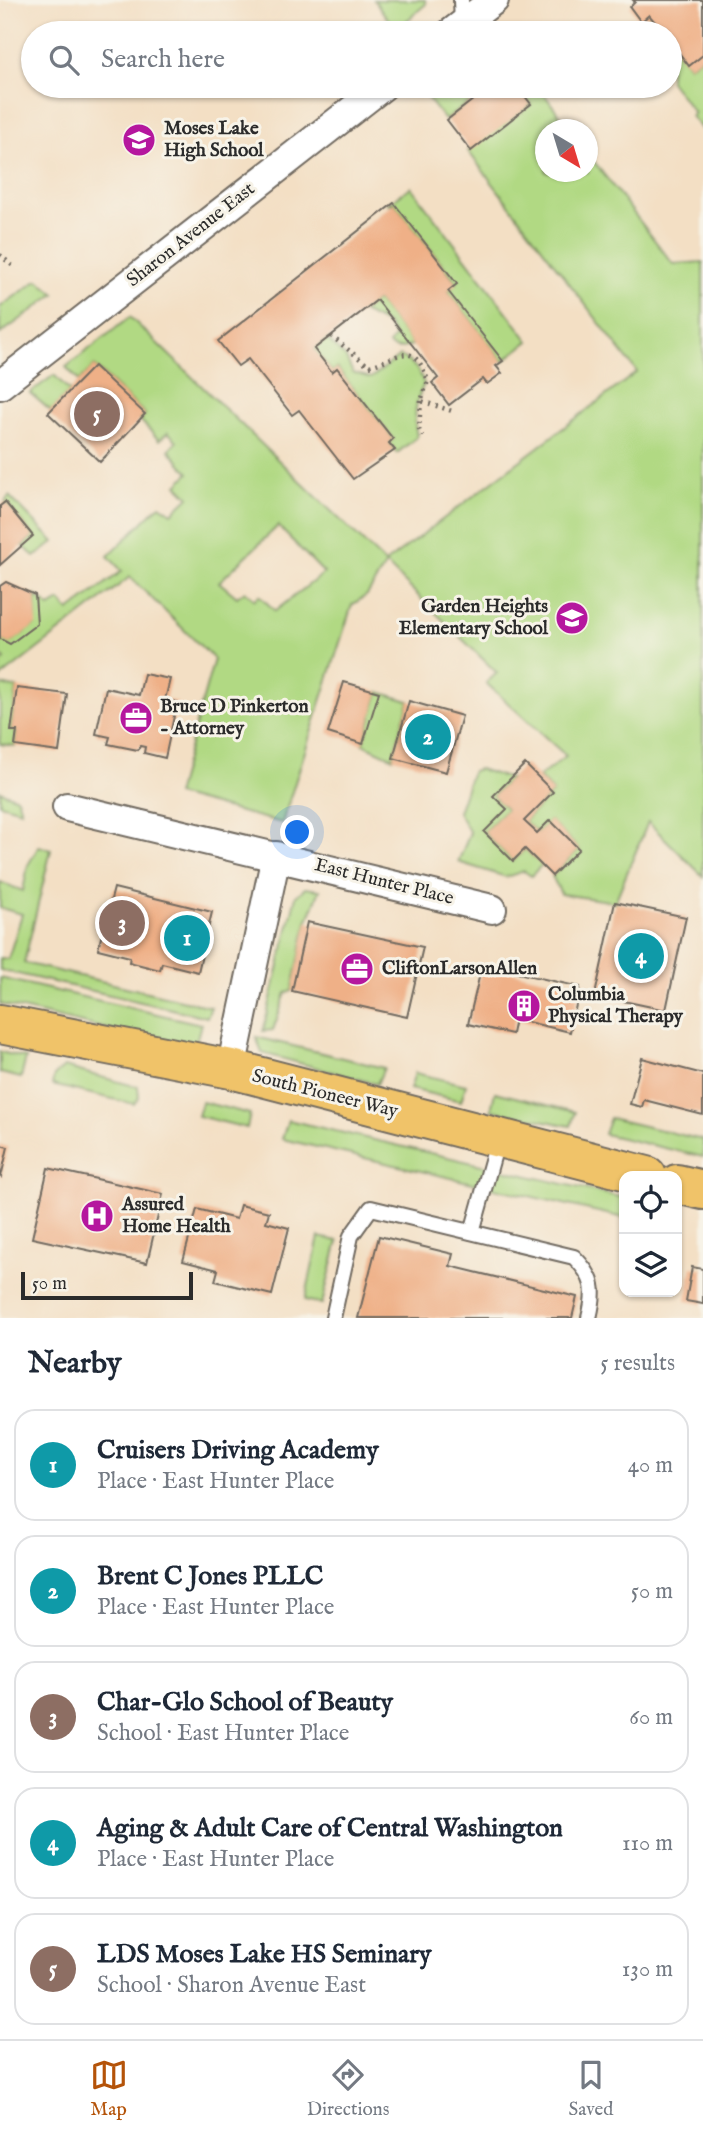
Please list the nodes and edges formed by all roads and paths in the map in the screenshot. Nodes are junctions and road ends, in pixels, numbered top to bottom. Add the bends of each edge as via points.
1 (494, 0) edge
2 (458, 19) edge
3 (368, 98) edge
4 (0, 255) edge
5 (14, 267) dead end
6 (331, 336) dead end
7 (0, 385) edge
8 (421, 401) junction
9 (455, 412) dead end
10 (422, 437) dead end
11 (67, 807) dead end
12 (276, 856) junction
13 (492, 909) dead end
14 (0, 1024) edge
15 (231, 1069) junction
16 (498, 1138) junction
17 (627, 1171) edge
18 (682, 1185) edge
19 (703, 1191) edge
20 (472, 1232) junction
21 (332, 1318) edge
22 (589, 1318) edge

1 - 2 street
3 - 7 street, Sharon Avenue East
4 - 5 path
6 - 8 path via 369,366 394,354 417,360 428,381
8 - 9 path
8 - 10 path
11 - 12 street, East Hunter Place
12 - 13 street, East Hunter Place
12 - 15 street
14 - 15 main road, South Pioneer Way
15 - 16 main road, South Pioneer Way
16 - 17 main road, South Pioneer Way
16 - 20 lane
18 - 19 main road
20 - 21 lane via 371,1208 351,1236
20 - 22 lane via 574,1257 589,1272 594,1296

